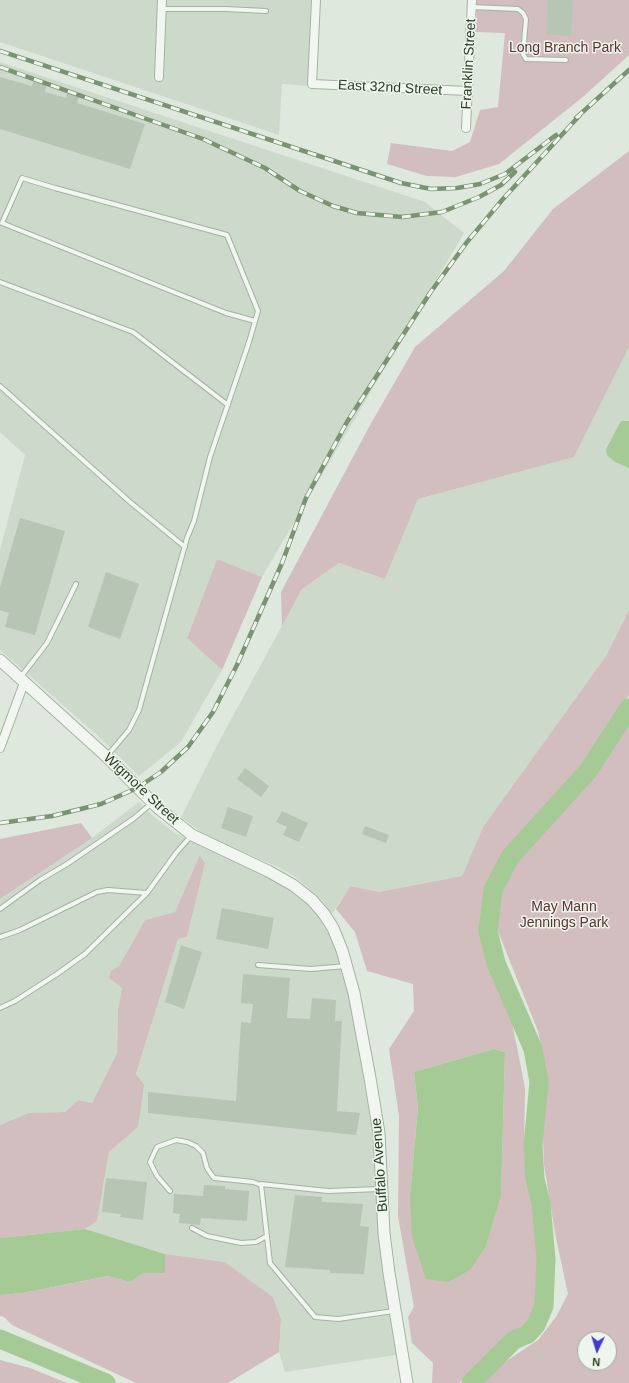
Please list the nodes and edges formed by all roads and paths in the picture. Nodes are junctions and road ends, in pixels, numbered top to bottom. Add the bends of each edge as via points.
1 (162, 0) edge
2 (316, 0) edge
3 (472, 4) edge
4 (161, 9) junction
5 (266, 11) dead end
6 (566, 60) dead end
7 (159, 77) dead end
8 (468, 91) junction
9 (466, 128) dead end
10 (1, 222) edge
11 (0, 282) edge
12 (255, 321) junction
13 (0, 386) edge
14 (228, 405) junction
15 (185, 547) junction
16 (76, 584) dead end
17 (0, 660) edge
18 (22, 680) junction
19 (0, 748) edge
20 (107, 757) junction
21 (152, 803) junction
22 (192, 834) junction
23 (147, 893) junction
24 (0, 909) edge
25 (0, 937) edge
26 (342, 950) joint
27 (258, 965) dead end
28 (346, 966) junction
29 (0, 1008) edge
30 (261, 1186) junction
31 (382, 1189) junction
32 (170, 1191) dead end
33 (192, 1228) dead end
34 (267, 1236) junction
35 (395, 1311) junction
36 (407, 1383) edge

1 - 4 street
2 - 8 street, East 32nd Street via 312,84
3 - 6 lane via 518,9 523,13 526,19 523,54 526,60
3 - 8 street, Franklin Street
4 - 5 lane
4 - 7 street
8 - 9 street, Franklin Street
10 - 12 lane via 226,313
10 - 12 lane via 22,178 227,235 258,311
11 - 14 lane via 133,332
12 - 14 lane
13 - 15 lane via 130,502
14 - 15 lane via 210,457
15 - 20 lane via 139,710 129,730
16 - 18 lane via 47,643
17 - 18 street, Wigmore Street
18 - 19 street
18 - 20 street, Wigmore Street
20 - 21 street, Wigmore Street
21 - 22 street, Wigmore Street
21 - 24 lane via 133,819
22 - 23 lane
22 - 26 street, Wigmore Street via 293,885 312,900 324,914
23 - 25 lane via 108,890 97,892 20,930
23 - 29 lane via 85,954 15,1001
26 - 28 street, Buffalo Avenue
27 - 28 lane via 311,969
28 - 31 street, Buffalo Avenue via 356,1001 379,1133
30 - 31 lane via 328,1191
30 - 32 lane via 253,1182 214,1178 207,1168 203,1153 196,1146 176,1140 157,1147 150,1162 157,1176
30 - 34 lane
31 - 35 street, Buffalo Avenue via 384,1233
33 - 34 lane via 207,1236 240,1243 256,1242
34 - 35 lane via 270,1263 314,1316 338,1319
35 - 36 street, Buffalo Avenue

